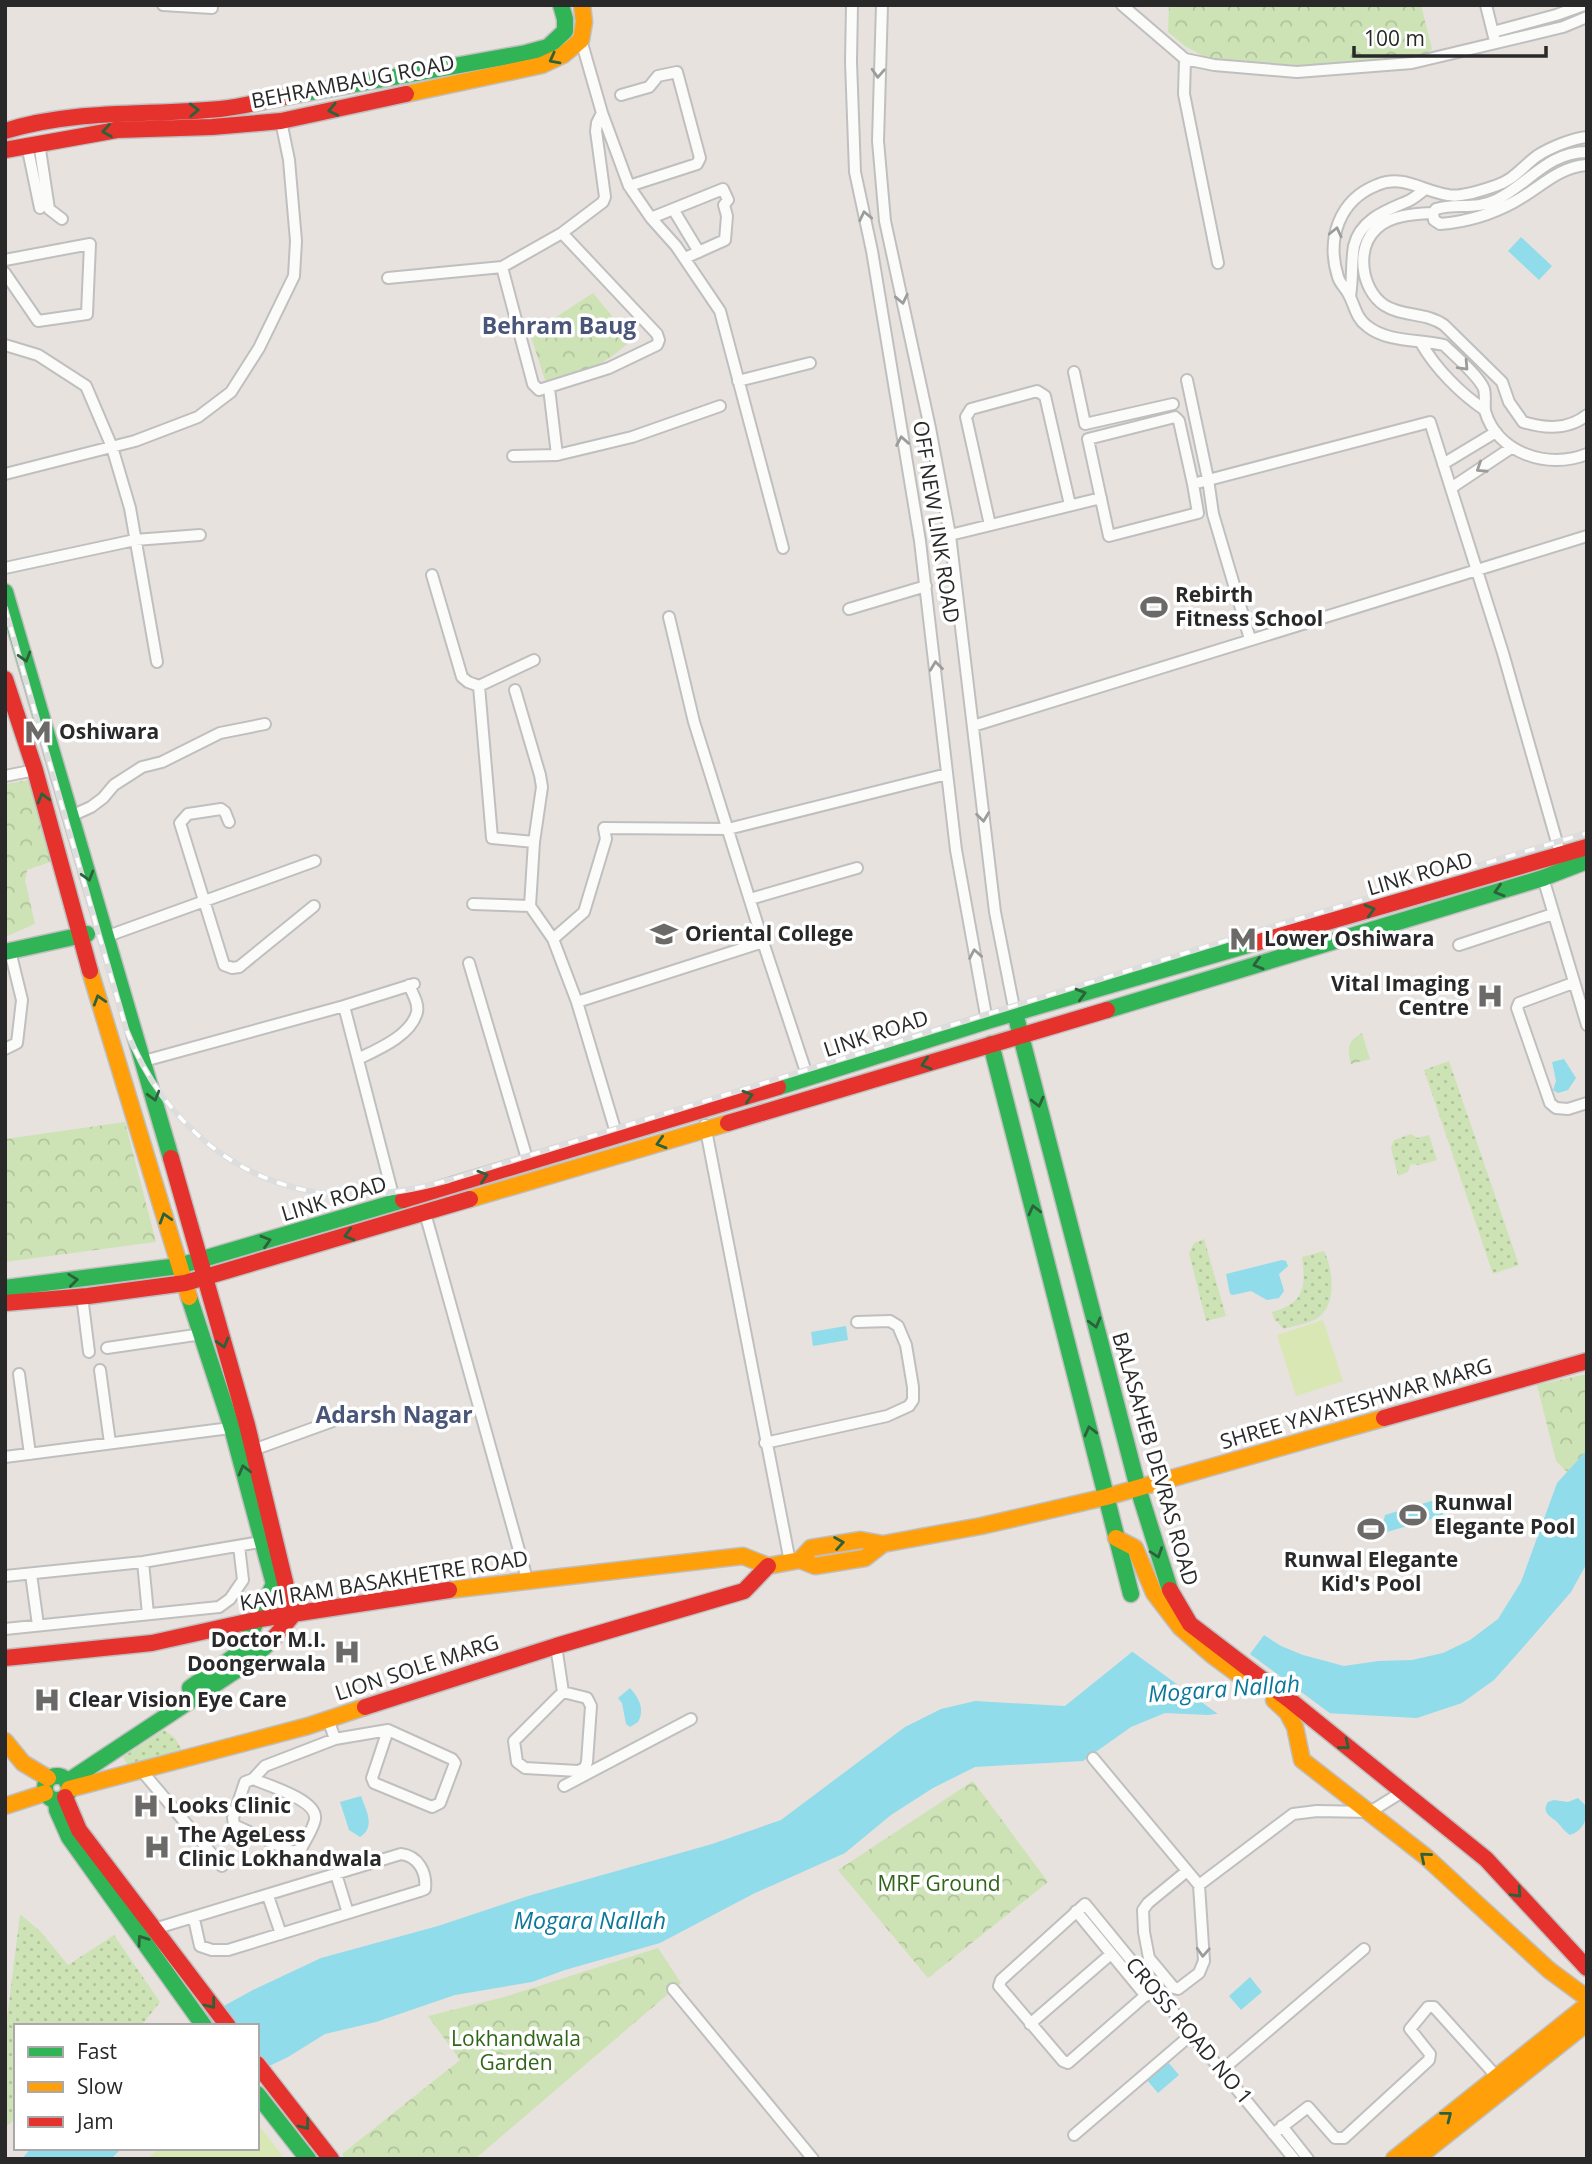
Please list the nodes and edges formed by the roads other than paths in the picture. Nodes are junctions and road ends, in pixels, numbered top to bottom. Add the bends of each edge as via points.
1 (163, 5) edge
2 (561, 5) edge
3 (582, 5) edge
4 (852, 5) edge
5 (882, 5) edge
6 (1122, 5) edge
7 (1486, 5) edge
8 (1584, 5) edge
9 (212, 8) dead end
10 (1587, 17) edge
11 (565, 31) junction
12 (1494, 37) junction
13 (581, 40) junction
14 (1185, 59) junction
15 (621, 95) dead end
16 (602, 113) junction
17 (281, 121) junction
18 (5, 131) edge
19 (1587, 137) edge
20 (33, 144) junction
21 (5, 150) edge
22 (1587, 152) edge
23 (1587, 165) edge
24 (629, 186) junction
25 (1424, 190) junction
26 (40, 208) dead end
27 (673, 209) junction
28 (1433, 214) junction
29 (651, 218) junction
30 (62, 219) dead end
31 (562, 233) junction
32 (699, 252) junction
33 (685, 258) junction
34 (5, 260) edge
35 (1218, 263) dead end
36 (502, 267) junction
37 (5, 273) edge
38 (388, 278) dead end
39 (1350, 296) junction
40 (1421, 343) junction
41 (5, 345) edge
42 (810, 363) dead end
43 (1074, 372) dead end
44 (1187, 380) dead end
45 (738, 381) junction
46 (549, 388) junction
47 (1173, 404) dead end
48 (720, 406) dead end
49 (1485, 410) junction
50 (1587, 415) edge
51 (1085, 424) junction
52 (1496, 432) junction
53 (1088, 439) junction
54 (112, 447) junction
55 (1511, 448) junction
56 (1587, 454) edge
57 (557, 455) junction
58 (513, 456) dead end
59 (1443, 464) junction
60 (5, 474) edge
61 (1208, 480) junction
62 (1193, 484) junction
63 (1451, 488) junction
64 (1101, 498) junction
65 (1070, 505) junction
66 (990, 525) junction
67 (200, 535) dead end
68 (950, 535) junction
69 (1587, 536) edge
70 (135, 540) junction
71 (783, 548) dead end
72 (5, 568) edge
73 (1477, 570) junction
74 (432, 575) dead end
75 (926, 586) junction
76 (5, 592) edge
77 (849, 609) dead end
78 (669, 618) dead end
79 (1250, 639) junction
80 (534, 660) dead end
81 (157, 662) dead end
82 (6, 684) edge
83 (479, 686) junction
84 (515, 690) dead end
85 (265, 724) dead end
86 (972, 726) junction
87 (36, 770) junction
88 (947, 774) junction
89 (5, 776) edge
90 (71, 816) junction
91 (229, 821) dead end
92 (728, 829) junction
93 (534, 842) junction
94 (1587, 846) edge
95 (1587, 861) edge
96 (315, 862) dead end
97 (1563, 862) junction
98 (856, 868) dead end
99 (1543, 878) junction
100 (750, 899) junction
101 (204, 902) junction
102 (473, 904) dead end
103 (314, 906) dead end
104 (530, 906) junction
105 (1553, 914) junction
106 (104, 933) junction
107 (79, 935) junction
108 (553, 939) junction
109 (763, 942) junction
110 (1459, 945) dead end
111 (7, 952) edge
112 (469, 963) dead end
113 (1573, 983) junction
114 (577, 1002) junction
115 (344, 1006) junction
116 (1016, 1013) junction
117 (987, 1021) junction
118 (1587, 1025) edge
119 (1021, 1036) junction
120 (991, 1044) junction
121 (5, 1049) edge
122 (362, 1057) dead end
123 (144, 1061) junction
124 (808, 1078) junction
125 (1587, 1104) edge
126 (702, 1110) junction
127 (705, 1130) junction
128 (617, 1136) junction
129 (528, 1162) junction
130 (395, 1203) junction
131 (377, 1208) junction
132 (425, 1213) junction
133 (382, 1226) junction
134 (200, 1261) junction
135 (179, 1266) junction
136 (205, 1277) junction
137 (185, 1283) junction
138 (5, 1288) edge
139 (82, 1296) junction
140 (5, 1303) edge
141 (858, 1322) dead end
142 (202, 1334) junction
143 (107, 1348) dead end
144 (89, 1352) dead end
145 (1587, 1361) edge
146 (100, 1370) dead end
147 (19, 1374) dead end
148 (333, 1421) dead end
149 (240, 1426) junction
150 (110, 1443) junction
151 (765, 1443) junction
152 (253, 1450) junction
153 (30, 1454) junction
154 (5, 1457) edge
155 (1138, 1488) junction
156 (1106, 1497) junction
157 (1116, 1538) junction
158 (269, 1541) junction
159 (239, 1546) junction
160 (795, 1561) junction
161 (143, 1562) junction
162 (768, 1566) junction
163 (31, 1574) junction
164 (5, 1576) edge
165 (527, 1579) junction
166 (1131, 1594) dead end
167 (148, 1614) junction
168 (293, 1615) junction
169 (260, 1619) junction
170 (38, 1625) junction
171 (5, 1629) edge
172 (555, 1646) junction
173 (5, 1658) edge
174 (563, 1692) junction
175 (1288, 1704) junction
176 (328, 1719) junction
177 (691, 1719) dead end
178 (388, 1730) junction
179 (335, 1740) junction
180 (5, 1741) edge
181 (1093, 1758) dead end
182 (141, 1770) junction
183 (253, 1779) junction
184 (564, 1786) dead end
185 (59, 1788) junction
186 (1402, 1792) junction
187 (5, 1806) edge
188 (1370, 1812) junction
189 (222, 1866) dead end
190 (1187, 1871) junction
191 (336, 1874) junction
192 (1199, 1885) junction
193 (268, 1895) junction
194 (1081, 1908) junction
195 (348, 1913) junction
196 (194, 1919) junction
197 (154, 1929) junction
198 (281, 1934) junction
199 (1364, 1949) dead end
200 (1111, 1954) junction
201 (1587, 1968) edge
202 (673, 1989) dead end
203 (1150, 1992) junction
204 (1587, 1998) edge
205 (1587, 2005) edge
206 (1587, 2023) edge
207 (202, 2024) edge
208 (226, 2024) edge
209 (1030, 2024) junction
210 (1192, 2034) junction
211 (1548, 2045) junction
212 (259, 2067) edge
213 (1222, 2070) junction
214 (1497, 2077) junction
215 (260, 2097) edge
216 (1278, 2130) junction
217 (1074, 2136) dead end
218 (308, 2159) edge
219 (331, 2159) edge
220 (813, 2159) edge
221 (1294, 2159) edge
222 (1308, 2159) edge
223 (1394, 2159) edge
224 (1416, 2159) edge

1 - 9 street
2 - 11 main road
3 - 13 main road
75 -> 4 street, OFF NEW LINK ROAD via 855,172
5 -> 68 street, OFF NEW LINK ROAD via 878,141 886,221
6 - 14 street
7 - 12 street
8 - 12 street
10 - 12 street via 1563,27
11 - 13 street
18 -> 11 main road, BEHRAMBAUG ROAD via 115,113 229,108 526,53 548,47
12 - 14 street via 1412,63 1297,72
13 - 16 street
13 -> 17 main road, BEHRAMBAUG ROAD via 542,65
14 - 35 street via 1184,94
15 - 24 street via 649,86 658,76 677,72 700,158 697,164
16 - 24 street
16 - 31 street via 597,143 605,197
17 -> 20 main road, BEHRAMBAUG ROAD via 117,130
17 - 54 street via 296,241 294,276 259,348 231,392 198,417
19 - 25 street via 1538,156 1512,179 1495,186 1451,196
20 - 21 main road, BEHRAMBAUG ROAD
20 - 26 street
20 - 30 street via 48,209
22 - 28 street via 1560,156 1494,201 1466,208 1441,207
23 - 28 street via 1563,169 1514,202 1465,221 1440,224
24 - 29 street
25 - 39 street via 1408,202 1386,209 1363,228 1354,246
39 -> 25 street via 1338,279 1334,255 1342,213 1352,199 1380,183 1406,180
27 - 29 street
27 - 32 street
27 - 32 street via 723,189 728,200 724,205 725,240
28 - 50 street via 1404,216 1377,228 1370,237 1364,264 1371,293 1389,308 1434,317 1444,325 1502,382 1523,422 1560,428
29 - 33 street
31 - 36 street
31 - 46 street via 659,340 609,368
32 - 33 street
33 - 45 street via 720,311
34 - 37 street via 90,244 87,314 38,321
36 - 38 street
36 - 46 street via 533,384 539,390
39 - 40 street via 1354,311 1367,327
40 - 49 street via 1466,398
40 -> 49 street via 1444,345 1483,388
41 - 54 street via 38,355 86,386
42 - 45 street
43 - 51 street
44 - 61 street
45 - 71 street
46 - 57 street
47 - 51 street
48 - 57 street via 632,437
49 - 52 street
51 - 53 street
52 - 55 street
52 - 59 street
53 - 62 street via 1175,417
53 - 64 street
54 - 60 street
54 - 70 street
55 - 56 street via 1541,460
55 -> 63 street
57 - 58 street
59 - 61 street via 1430,422
59 - 63 street
61 - 62 street
61 - 79 street via 1213,514
62 - 64 street via 1198,513 1109,536
63 - 73 street
64 - 65 street
65 - 66 street
65 - 66 street via 1045,396 1037,391 971,409 966,417
66 - 68 street
67 - 70 street
68 - 86 street, OFF NEW LINK ROAD
69 - 73 street
70 - 72 street
70 - 81 street
73 - 79 street
73 - 97 street
74 - 83 street via 463,677
75 - 77 street
88 -> 75 street, OFF NEW LINK ROAD
76 -> 90 main road
78 - 92 street via 694,722
79 - 86 street
80 - 83 street
82 - 87 main road
83 - 93 street via 492,838
84 - 93 street via 542,787
85 - 90 street via 220,733 142,767 91,807
86 -> 116 street, OFF NEW LINK ROAD via 995,912
87 - 89 street
107 -> 87 main road
88 - 92 street
117 -> 88 street, OFF NEW LINK ROAD
90 -> 106 main road
91 - 101 street via 221,809 188,814 180,823
92 - 100 street
92 - 108 street via 604,828 606,839 584,912
93 - 104 street
94 - 97 main road, LINK ROAD
95 - 97 main road, LINK ROAD
96 - 101 street
97 - 99 main road, LINK ROAD
116 -> 97 main road, LINK ROAD
98 - 100 street
99 - 105 street
99 -> 119 main road, LINK ROAD
100 - 109 street
101 - 103 street via 224,965 232,968
101 - 106 street
102 - 104 street
104 - 108 street
105 - 110 street
105 - 113 street
106 - 107 main road
106 - 123 main road
107 - 111 main road
135 -> 107 main road
108 - 114 street
109 - 114 street
109 - 124 street
111 - 121 street via 22,1000 17,1043
112 - 129 street
113 - 118 street
113 - 125 street via 1519,1003 1517,1008 1550,1103 1568,1109
114 - 128 street
115 - 122 street via 411,984 417,1008 413,1019 392,1041
115 - 123 street
115 - 130 street
116 - 117 main road, LINK ROAD
116 - 119 main road, BALASAHEB DEVRAS ROAD
117 - 120 main road, OFF NEW LINK ROAD
117 - 124 main road, LINK ROAD
119 - 120 main road, LINK ROAD
119 -> 155 main road, BALASAHEB DEVRAS ROAD
120 -> 127 main road, LINK ROAD
156 -> 120 main road
123 -> 134 main road
126 -> 124 main road, LINK ROAD
126 - 127 street
126 - 128 main road, LINK ROAD
127 -> 132 main road, LINK ROAD
127 - 151 street
128 - 129 main road, LINK ROAD
130 -> 129 main road, LINK ROAD
130 - 131 main road, LINK ROAD
131 - 133 main road
134 -> 131 main road, LINK ROAD
132 - 133 main road, LINK ROAD
132 - 165 street
133 -> 136 main road, LINK ROAD
134 - 135 main road, LINK ROAD
134 - 136 main road
135 - 137 main road
138 -> 135 main road, LINK ROAD
136 - 137 main road, LINK ROAD
136 -> 149 main road
137 - 139 main road, LINK ROAD
137 - 142 main road
139 - 140 main road, LINK ROAD
139 - 144 street
141 - 151 street via 890,1321 898,1326 913,1387 909,1406 887,1416
142 - 143 street
142 - 149 main road
145 - 155 main road, SHREE YAVATESHWAR MARG
146 - 150 street
147 - 153 street
148 - 152 street
149 - 150 street
149 - 152 main road
158 -> 149 main road
150 - 153 street
151 - 160 street
152 - 158 main road
153 - 154 street
155 - 156 main road, SHREE YAVATESHWAR MARG
155 -> 175 main road, BALASAHEB DEVRAS ROAD via 1171,1594 1190,1624
156 - 157 main road
156 - 160 main road, SHREE YAVATESHWAR MARG via 883,1544 865,1558 815,1566
157 - 166 main road
157 - 175 main road via 1135,1548 1162,1608 1195,1643
158 - 159 street
158 - 168 main road
158 - 169 main road via 274,1584
159 - 161 street
159 - 167 street via 243,1580 230,1599 219,1606
160 - 162 main road, SHREE YAVATESHWAR MARG
161 - 163 street
161 - 167 street
162 - 165 main road, KAVI RAM BASAKHETRE ROAD via 743,1556
162 - 172 main road, LION SOLE MARG via 744,1591
163 - 164 street
163 - 170 street
165 - 168 main road, KAVI RAM BASAKHETRE ROAD
167 - 170 street
168 - 169 main road, KAVI RAM BASAKHETRE ROAD
168 - 185 main road via 247,1663
169 - 173 main road, KAVI RAM BASAKHETRE ROAD via 152,1643
169 - 185 main road via 242,1651
170 - 171 street
172 - 174 street
172 - 176 main road, LION SOLE MARG
174 - 174 street via 587,1698 591,1706 585,1768 524,1768 517,1762 514,1741
175 -> 186 main road, BALASAHEB DEVRAS ROAD
175 - 188 main road via 1302,1760
176 - 179 street
176 - 182 main road, LION SOLE MARG
177 - 184 street
178 - 178 street via 455,1763 440,1803 432,1807 374,1783
178 - 179 street
179 - 183 street via 265,1766
180 - 185 main road via 23,1763
181 - 190 street
182 - 185 main road, LION SOLE MARG
182 - 189 street
183 - 183 street via 245,1782 234,1825 293,1852 301,1849 316,1819 314,1810 305,1801
185 - 187 main road
185 - 197 main road via 79,1830
207 -> 185 main road via 69,1837 57,1810
186 - 188 street
186 -> 201 main road, BALASAHEB DEVRAS ROAD via 1486,1859
188 - 192 street via 1293,1814
204 -> 188 main road
190 - 192 street
192 -> 190 street via 1204,1961 1199,1973 1178,1989 1149,1958 1143,1910
191 - 193 street
191 - 195 street
191 - 195 street via 401,1854 417,1860 426,1882 420,1891
193 - 196 street
193 - 198 street
194 - 200 street
194 - 203 street, CROSS ROAD NO 1
194 - 209 street via 1001,1980 999,1986
195 - 198 street
196 - 197 street
196 - 198 street via 200,1946 212,1950 228,1950
197 -> 208 main road
199 - 213 street
200 - 203 street
200 - 209 street
202 - 220 street
203 - 209 street via 1068,2063
203 - 210 street, CROSS ROAD NO 1
205 - 211 main road
206 - 211 main road
210 - 213 street, CROSS ROAD NO 1
210 - 217 street
211 - 214 main road
211 - 224 main road
212 -> 219 main road
213 - 216 street, CROSS ROAD NO 1
214 - 216 street via 1434,2007 1429,2007 1410,2029 1430,2060 1344,2138 1335,2138 1308,2107
223 -> 214 main road
215 - 218 main road
216 - 221 street, CROSS ROAD NO 1
216 - 222 street

